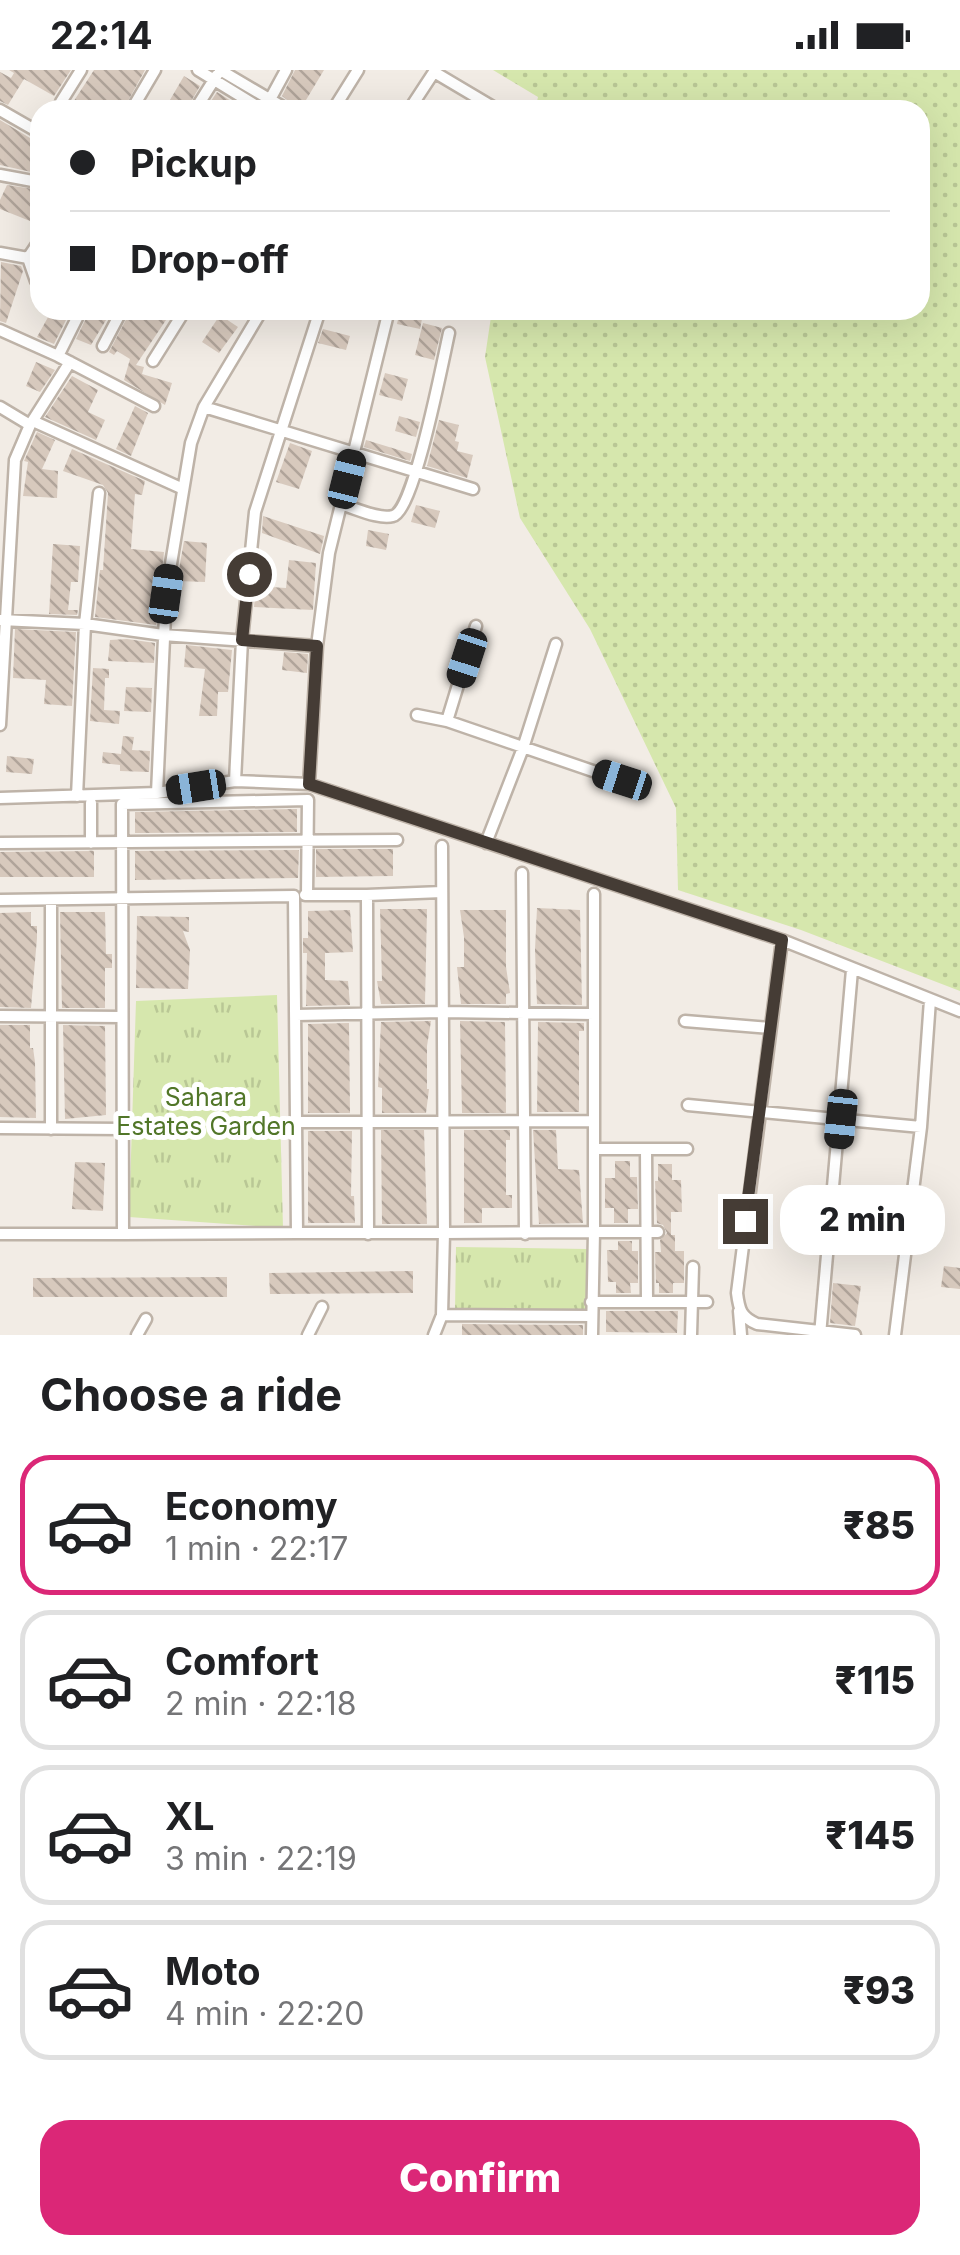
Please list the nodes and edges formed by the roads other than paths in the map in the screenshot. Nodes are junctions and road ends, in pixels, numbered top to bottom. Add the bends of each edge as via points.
1 (81, 70) edge
2 (155, 70) edge
3 (198, 70) edge
4 (286, 70) edge
5 (358, 70) edge
6 (434, 72) edge
7 (218, 73) edge
8 (270, 99) joint
9 (62, 100) edge
10 (137, 100) edge
11 (200, 100) edge
12 (251, 100) edge
13 (340, 100) edge
14 (415, 100) edge
15 (481, 100) edge
16 (0, 110) edge
17 (30, 127) edge
18 (0, 175) edge
19 (30, 181) edge
20 (0, 253) edge
21 (30, 255) edge
22 (28, 258) junction
23 (30, 264) edge
24 (76, 320) edge
25 (116, 320) edge
26 (178, 320) edge
27 (256, 320) edge
28 (317, 320) edge
29 (386, 320) edge
30 (0, 330) edge
31 (449, 332) dead end
32 (102, 346) dead end
33 (58, 356) junction
34 (154, 361) dead end
35 (70, 362) junction
36 (154, 406) dead end
37 (0, 407) edge
38 (204, 408) junction
39 (32, 423) junction
40 (282, 431) junction
41 (353, 454) junction
42 (416, 472) junction
43 (181, 488) junction
44 (473, 488) dead end
45 (99, 492) dead end
46 (340, 504) junction
47 (3, 621) edge
48 (86, 624) junction
49 (476, 626) dead end
50 (163, 636) junction
51 (242, 640) junction
52 (556, 644) dead end
53 (317, 646) junction
54 (416, 715) dead end
55 (447, 721) junction
56 (0, 725) edge
57 (523, 748) junction
58 (235, 780) junction
59 (622, 780) dead end
60 (309, 784) junction
61 (157, 793) junction
62 (76, 796) junction
63 (0, 798) edge
64 (91, 803) dead end
65 (397, 840) dead end
66 (306, 842) junction
67 (0, 843) edge
68 (91, 843) junction
69 (122, 843) junction
70 (486, 843) junction
71 (442, 846) dead end
72 (522, 874) dead end
73 (442, 892) junction
74 (594, 894) dead end
75 (307, 895) junction
76 (367, 895) junction
77 (294, 896) junction
78 (122, 897) junction
79 (0, 900) edge
80 (50, 900) junction
81 (782, 940) junction
82 (852, 970) junction
83 (930, 1000) junction
84 (960, 1011) edge
85 (442, 1012) junction
86 (368, 1013) junction
87 (524, 1014) junction
88 (594, 1014) junction
89 (296, 1015) junction
90 (0, 1016) edge
91 (51, 1016) junction
92 (122, 1017) junction
93 (686, 1020) dead end
94 (770, 1028) junction
95 (688, 1105) dead end
96 (758, 1112) junction
97 (841, 1119) junction
98 (444, 1120) junction
99 (525, 1120) junction
100 (594, 1121) junction
101 (296, 1122) junction
102 (368, 1122) junction
103 (921, 1127) junction
104 (0, 1128) edge
105 (51, 1128) junction
106 (123, 1129) junction
107 (594, 1149) junction
108 (646, 1149) junction
109 (687, 1149) dead end
110 (594, 1232) junction
111 (652, 1232) junction
112 (297, 1233) junction
113 (444, 1233) junction
114 (0, 1234) edge
115 (123, 1234) junction
116 (368, 1234) junction
117 (525, 1234) junction
118 (693, 1267) dead end
119 (738, 1300) junction
120 (591, 1302) junction
121 (647, 1302) junction
122 (692, 1302) junction
123 (707, 1302) dead end
124 (322, 1307) dead end
125 (442, 1316) junction
126 (592, 1316) junction
127 (146, 1319) dead end
128 (820, 1334) edge
129 (137, 1335) edge
130 (308, 1335) edge
131 (434, 1335) edge
132 (592, 1335) edge
133 (691, 1335) edge
134 (742, 1335) edge
135 (855, 1335) edge
136 (895, 1335) edge

1 - 9 street
2 - 10 street
3 - 7 street
4 - 8 street
5 - 13 street
6 - 14 street
6 - 15 street
7 - 8 street
7 - 11 street
7 - 12 street
16 - 17 street
18 - 19 street
20 - 22 street
21 - 22 street
22 - 23 street
24 - 33 street
25 - 32 street
26 - 34 street
27 - 38 street
28 - 40 street
29 - 41 street
30 - 33 street
31 - 42 street
33 - 35 street
35 - 36 street
35 - 39 street
37 - 39 street
38 - 40 street
38 - 43 street
39 - 43 street
39 - 47 street via 15,460
40 - 41 street
40 - 51 street via 256,512
41 - 42 street
41 - 46 street
42 - 44 street
42 - 46 street via 397,516
43 - 50 street
45 - 48 street
46 - 53 street
47 - 48 street
47 - 56 street
48 - 50 street
48 - 62 street
49 - 55 street
50 - 51 street
50 - 61 street
51 - 53 street
51 - 58 street
52 - 57 street
53 - 60 street
54 - 55 street
55 - 57 street
57 - 59 street
57 - 70 street
58 - 60 street
58 - 61 street
60 - 70 street
61 - 62 street
62 - 63 street
64 - 68 street
65 - 66 street
66 - 69 street
66 - 69 street via 308,800 122,804
66 - 75 street
67 - 68 street
68 - 69 street
69 - 78 street
70 - 81 street
71 - 73 street
72 - 87 street
73 - 76 street
73 - 85 street
74 - 88 street
75 - 76 street
75 - 77 street
76 - 86 street
77 - 78 street
77 - 89 street
78 - 80 street
78 - 92 street
79 - 80 street
80 - 91 street
81 - 82 street
81 - 94 street
82 - 83 street
82 - 97 street
83 - 84 street
83 - 103 street
85 - 86 street
85 - 87 street
85 - 98 street
86 - 89 street
86 - 102 street
87 - 88 street
87 - 99 street
88 - 100 street
89 - 101 street
90 - 91 street
91 - 92 street
91 - 105 street
92 - 106 street
93 - 94 street
94 - 96 street
95 - 96 street
96 - 97 street
96 - 119 street
97 - 103 street
97 - 128 street
98 - 99 street
98 - 102 street
98 - 113 street
99 - 100 street
99 - 117 street
100 - 107 street
101 - 102 street
101 - 112 street
102 - 116 street
103 - 136 street
104 - 105 street
105 - 106 street
106 - 115 street
107 - 108 street
107 - 110 street
108 - 109 street
108 - 111 street
110 - 111 street
110 - 117 street
110 - 120 street
111 - 121 street
112 - 115 street
112 - 116 street
113 - 116 street
113 - 117 street
113 - 125 street
114 - 115 street
118 - 122 street
119 - 128 street via 746,1319 757,1324
119 - 134 street
120 - 121 street
120 - 126 street
121 - 122 street
122 - 123 street
122 - 133 street
124 - 130 street
125 - 126 street
125 - 131 street
126 - 132 street
127 - 129 street
128 - 135 street

